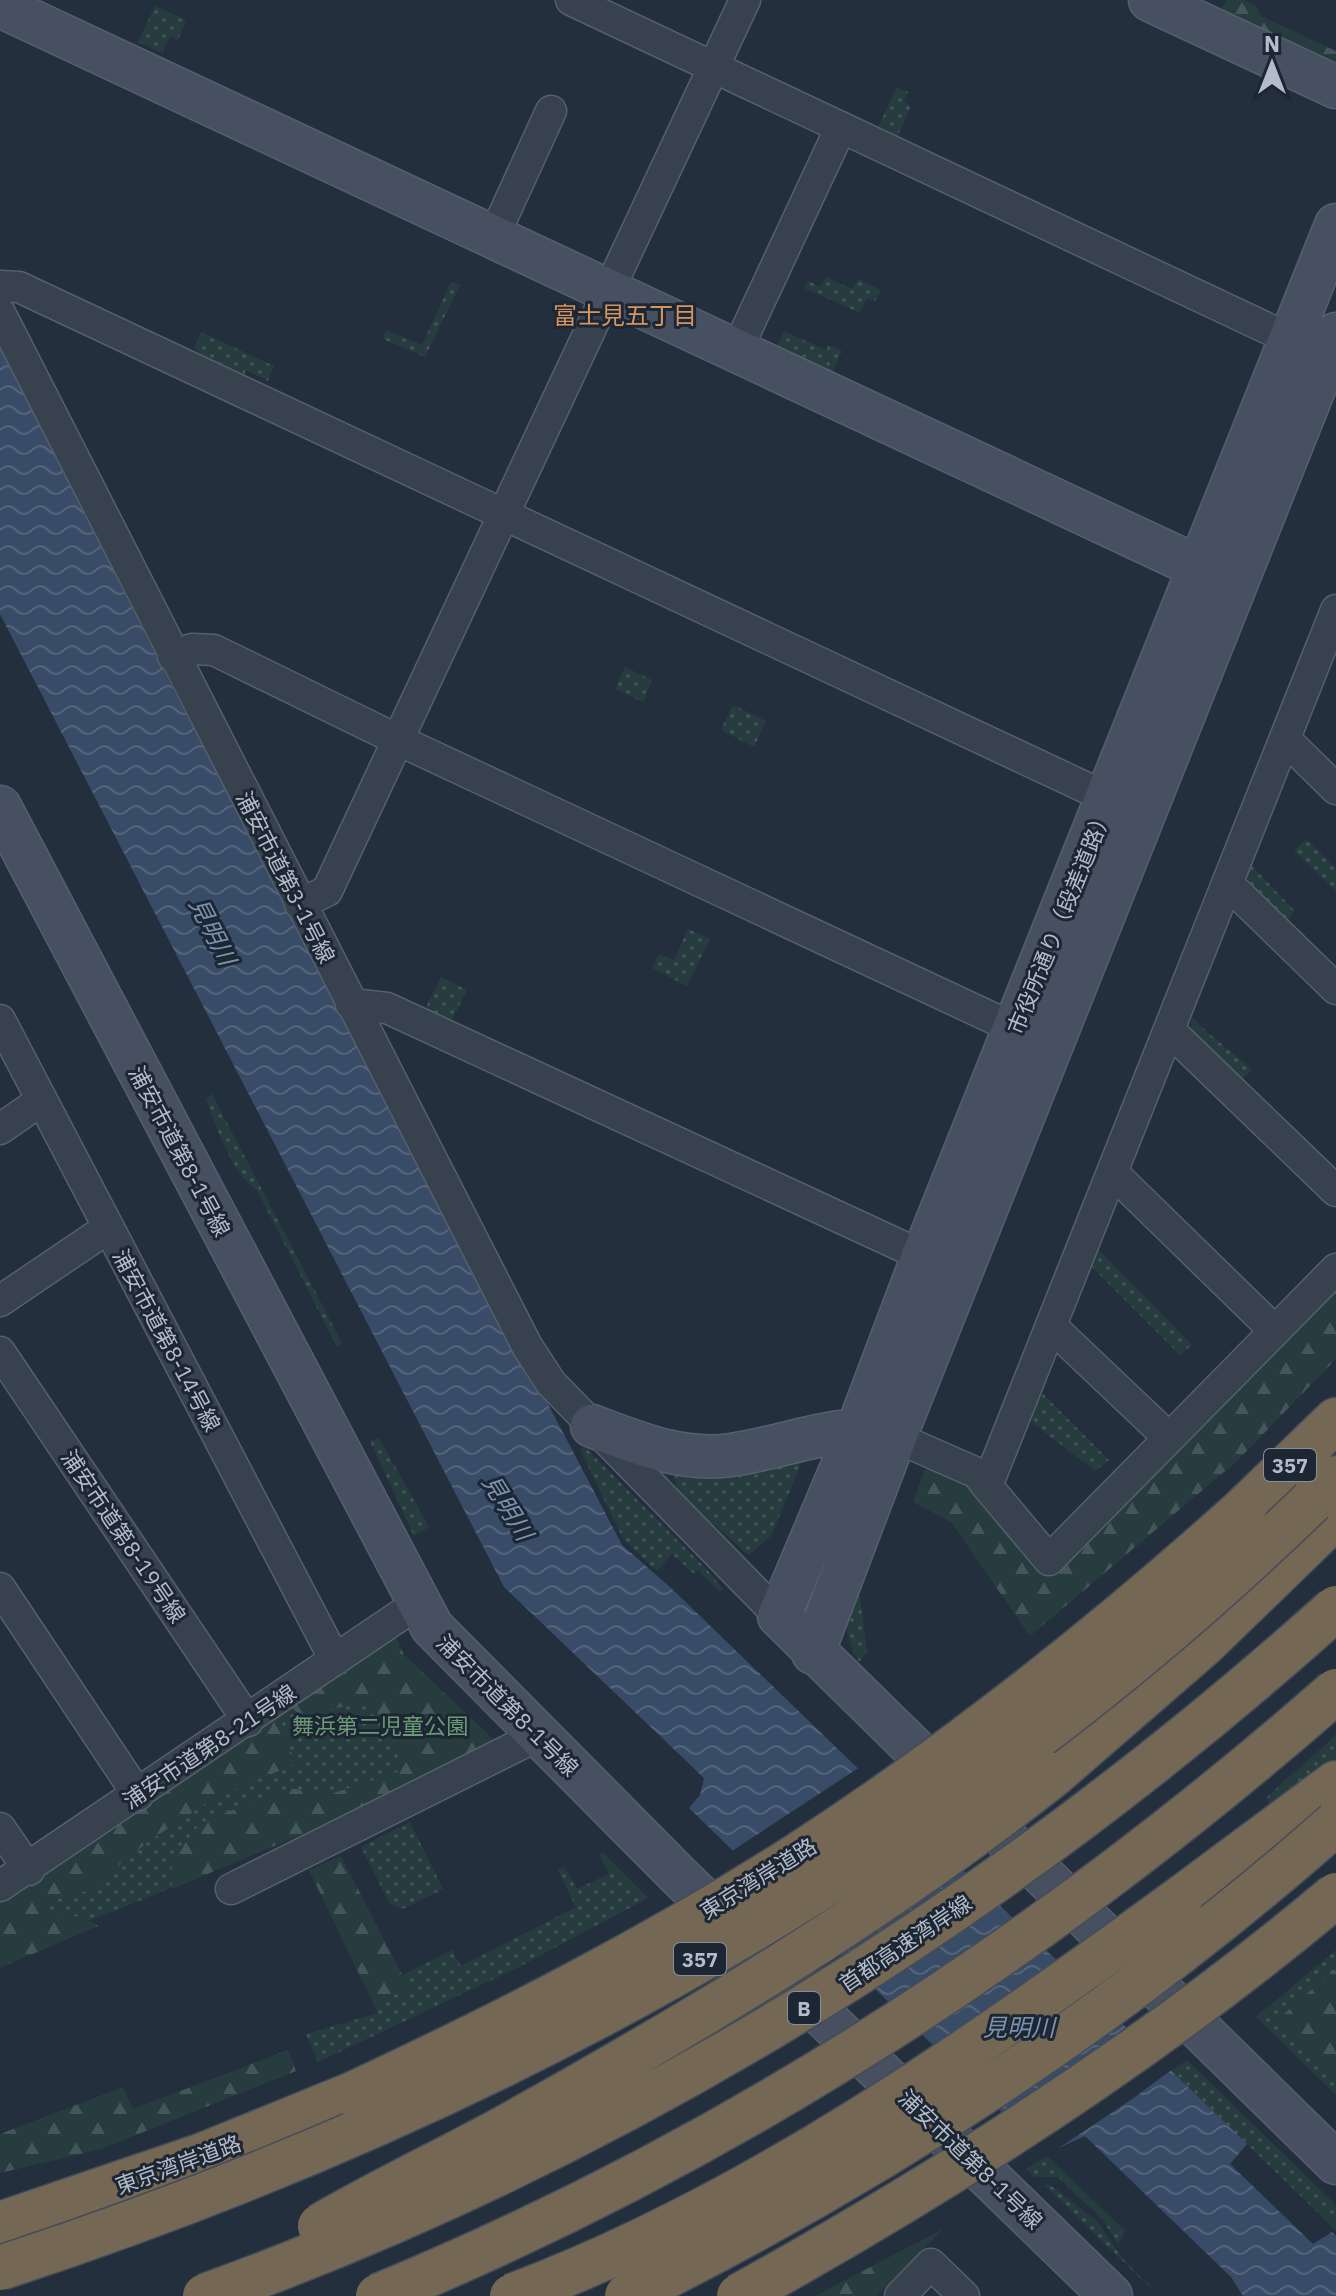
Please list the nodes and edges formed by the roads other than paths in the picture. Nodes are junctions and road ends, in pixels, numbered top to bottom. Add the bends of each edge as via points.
1 (571, 0) edge
2 (745, 0) edge
3 (1150, 0) edge
4 (0, 6) edge
5 (714, 67) junction
6 (1336, 87) edge
7 (551, 111) dead end
8 (841, 127) junction
9 (1336, 225) edge
10 (493, 238) junction
11 (0, 286) edge
12 (609, 292) junction
13 (0, 313) edge
14 (1336, 334) edge
15 (1292, 340) junction
16 (736, 352) junction
17 (502, 516) junction
18 (1198, 567) junction
19 (1336, 610) edge
20 (173, 656) junction
21 (396, 739) junction
22 (1285, 739) junction
23 (1336, 789) edge
24 (1108, 798) junction
25 (0, 807) edge
26 (1227, 883) junction
27 (300, 904) junction
28 (1336, 989) edge
29 (351, 1004) junction
30 (0, 1020) edge
31 (1016, 1029) junction
32 (1169, 1030) junction
33 (42, 1100) junction
34 (0, 1129) edge
35 (1112, 1172) junction
36 (1336, 1191) edge
37 (108, 1228) junction
38 (923, 1256) junction
39 (1336, 1269) edge
40 (0, 1301) edge
41 (1051, 1326) junction
42 (1275, 1331) junction
43 (0, 1352) edge
44 (1336, 1420) edge
45 (592, 1426) junction
46 (875, 1437) junction
47 (1169, 1438) junction
48 (987, 1486) junction
49 (1329, 1504) edge
50 (0, 1588) edge
51 (417, 1604) junction
52 (1336, 1608) edge
53 (779, 1616) junction
54 (813, 1653) junction
55 (335, 1660) junction
56 (1336, 1691) edge
57 (248, 1721) junction
58 (537, 1736) junction
59 (1336, 1783) edge
60 (138, 1795) junction
61 (1336, 1823) edge
62 (0, 1828) edge
63 (29, 1870) junction
64 (0, 1886) edge
65 (231, 1889) dead end
66 (1336, 1895) edge
67 (1336, 2163) edge
68 (0, 2224) edge
69 (0, 2268) edge
70 (221, 2290) edge
71 (378, 2296) edge
72 (512, 2296) edge
73 (627, 2296) edge
74 (739, 2296) edge
75 (900, 2296) edge
76 (964, 2296) edge
77 (1111, 2296) edge

1 - 5 street
2 - 5 street
3 - 6 street
4 - 10 street
5 - 8 street
5 - 12 street
7 - 10 street
8 - 15 street
8 - 16 street
9 - 15 street, 市役所通り（段差道路）
10 - 12 street
11 - 17 street via 19,287
12 - 16 street
12 - 17 street
13 - 20 street, 浦安市道第3-1号線
14 - 46 street, 市役所通り（段差道路）
15 - 18 street, 市役所通り（段差道路）
16 - 18 street
17 - 21 street
17 - 24 street
18 - 24 street, 市役所通り（段差道路）
19 - 22 street
20 - 21 street via 192,649 214,650
20 - 27 street, 浦安市道第3-1号線
21 - 27 street via 327,891
21 - 31 street
22 - 23 street
22 - 26 street
24 - 31 street, 市役所通り（段差道路）
25 - 51 street, 浦安市道第8-1号線
26 - 28 street
26 - 32 street
27 - 29 street, 浦安市道第3-1号線
29 - 38 street via 387,1008
29 - 45 street, 浦安市道第3-1号線 via 527,1346 551,1383
30 - 33 street, 浦安市道第8-14号線
31 - 38 street, 市役所通り（段差道路）
32 - 35 street
32 - 36 street
33 - 34 street
33 - 37 street, 浦安市道第8-14号線
35 - 41 street
35 - 42 street
37 - 40 street
37 - 55 street, 浦安市道第8-14号線
38 - 46 street, 市役所通り（段差道路）
39 - 42 street
41 - 47 street
41 - 48 street
42 - 47 street
43 - 57 street, 浦安市道第8-19号線
44 - 68 highway, 東京湾岸道路 / 357, bridge via 1244,1509 1059,1667 795,1856 629,1955 353,2094 189,2161
45 - 46 street via 655,1450 705,1456 828,1433
45 - 53 street, 浦安市道第3-1号線
46 - 48 street via 977,1473
46 - 53 street, 市役所通り（段差道路）
46 - 54 street, 市役所通り（段差道路）
47 - 48 street via 1049,1560
49 - 69 highway, 東京湾岸道路 / 357, bridge via 1001,1765 837,1876 689,1966 540,2048 366,2131 196,2201
49 - 70 highway, bridge via 1264,1589 1126,1713 942,1860 711,2008 507,2127 315,2229
50 - 60 street
51 - 55 street, 浦安市道第8-21号線
51 - 58 street, 浦安市道第8-1号線 via 459,1658
52 - 70 highway, 首都高速湾岸線 / B, bridge via 1203,1724 1092,1811 916,1938 746,2044 581,2134 407,2215
53 - 54 street
54 - 67 street
55 - 57 street, 浦安市道第8-21号線
56 - 71 highway, bridge via 1135,1858 880,2035 672,2157
57 - 60 street, 浦安市道第8-21号線
58 - 65 street
58 - 77 street, 浦安市道第8-1号線
59 - 72 highway, bridge via 1066,1982 878,2107 686,2218 574,2273
60 - 63 street, 浦安市道第8-21号線
61 - 73 highway, bridge via 1116,2001 998,2084 852,2177
62 - 63 street
63 - 64 street, 浦安市道第8-21号線
66 - 74 highway, bridge via 1048,2111 890,2211
75 - 76 street via 931,2264

